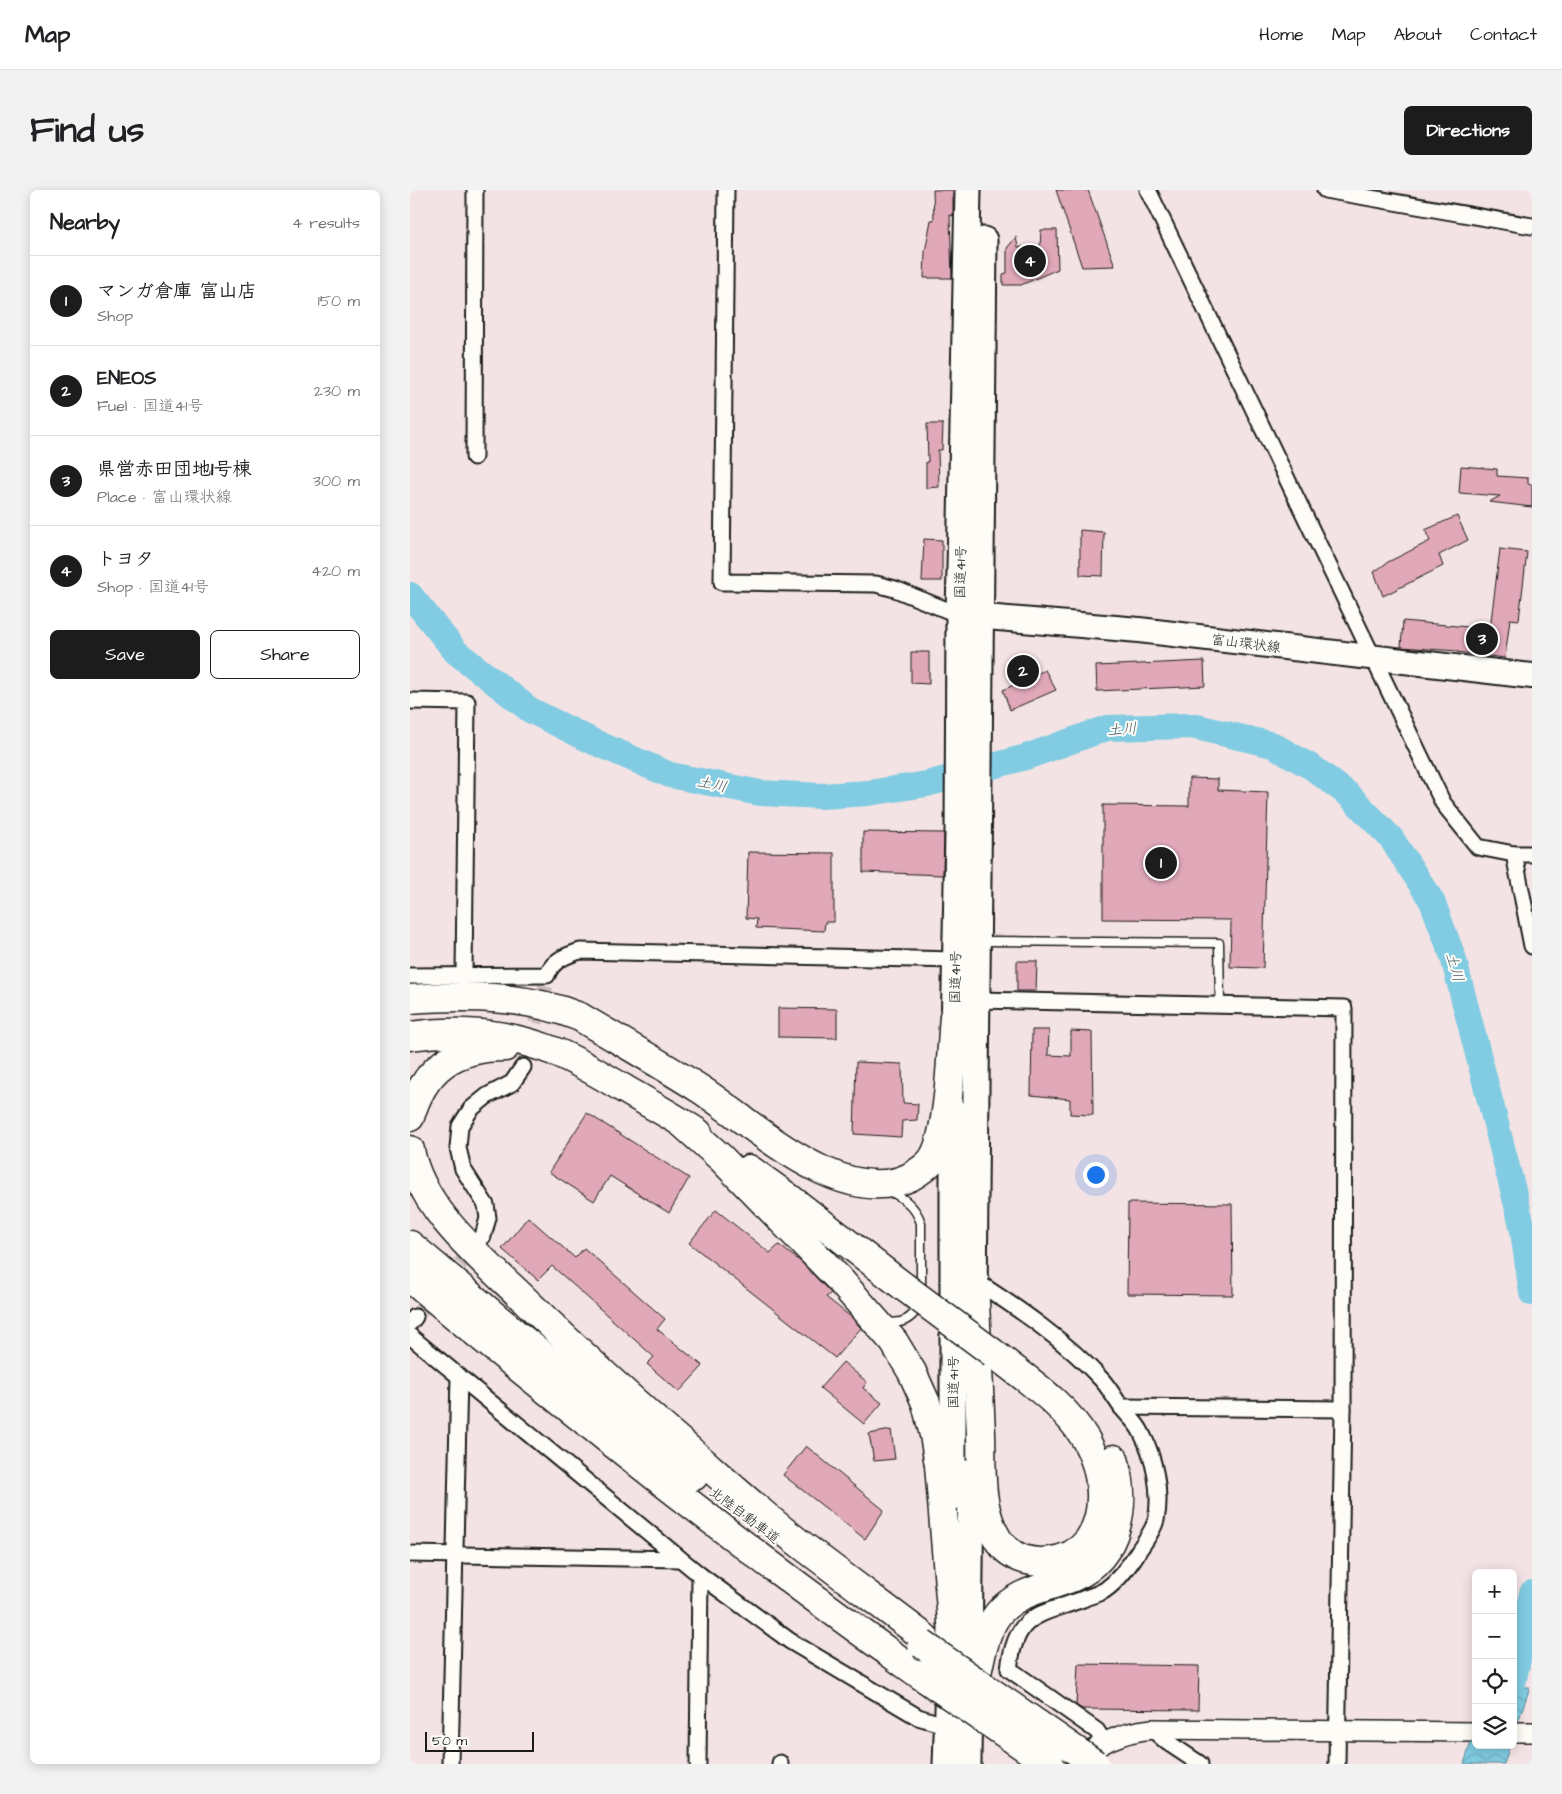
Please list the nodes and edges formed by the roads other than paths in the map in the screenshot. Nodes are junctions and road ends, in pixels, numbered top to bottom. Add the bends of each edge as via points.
1 (475, 190) edge
2 (726, 190) edge
3 (968, 190) edge
4 (984, 190) edge
5 (1148, 190) edge
6 (1325, 190) edge
7 (1532, 226) edge
8 (474, 457) dead end
9 (970, 615) junction
10 (1373, 658) junction
11 (1532, 676) edge
12 (410, 701) edge
13 (969, 833) junction
14 (1514, 854) junction
15 (1532, 854) edge
16 (978, 941) junction
17 (1531, 941) edge
18 (955, 960) junction
19 (410, 976) edge
20 (464, 976) junction
21 (410, 999) edge
22 (977, 1000) junction
23 (1220, 1004) junction
24 (954, 1016) junction
25 (410, 1020) edge
26 (598, 1028) junction
27 (410, 1036) edge
28 (581, 1064) junction
29 (523, 1067) tunnel mouth
30 (700, 1090) junction
31 (410, 1117) edge
32 (682, 1123) junction
33 (410, 1150) edge
34 (880, 1186) junction
35 (483, 1236) tunnel mouth
36 (410, 1245) edge
37 (904, 1277) junction
38 (410, 1278) edge
39 (974, 1280) junction
40 (410, 1282) edge
41 (869, 1312) junction
42 (410, 1336) edge
43 (488, 1343) junction
44 (993, 1344) junction
45 (458, 1376) junction
46 (1121, 1407) junction
47 (1342, 1409) junction
48 (410, 1554) edge
49 (455, 1555) junction
50 (680, 1559) junction
51 (700, 1575) junction
52 (952, 1622) junction
53 (923, 1641) junction
54 (957, 1729) junction
55 (1152, 1729) junction
56 (1338, 1730) junction
57 (1470, 1732) edge
58 (1100, 1753) edge
59 (450, 1764) edge
60 (698, 1764) edge
61 (946, 1764) edge
62 (968, 1764) edge
63 (1049, 1764) edge
64 (1077, 1764) edge
65 (1200, 1764) edge
66 (1337, 1764) edge

1 - 8 street
2 - 9 street via 722,582 876,584
3 - 9 highway, 国道41号
4 - 9 highway, 国道41号
5 - 10 street
6 - 7 street
9 - 10 main road, 富山環状線 via 1138,630
9 - 13 highway, 国道41号
10 - 11 main road, 富山環状線
10 - 14 street via 1443,803 1478,847
12 - 20 street via 467,702
13 - 16 highway, 国道41号
13 - 18 highway, 国道41号
14 - 15 street
14 - 17 street
16 - 22 highway, 国道41号
16 - 23 lane via 1219,943
18 - 20 street via 580,951 560,958 550,968 546,980
18 - 24 highway, 国道41号
19 - 20 street
21 - 26 highway via 526,1001 561,1009
22 - 23 street
22 - 39 highway, 国道41号
23 - 47 street via 1344,1008
24 - 34 highway via 946,1108 939,1144 931,1160 917,1173
24 - 52 highway, 国道41号
25 - 26 highway via 518,1015 566,1020
26 - 30 highway
27 - 28 highway via 464,1031 496,1035 541,1046
28 - 31 highway via 557,1055 510,1046 471,1050 453,1057 424,1082
28 - 32 highway
29 - 35 street via 512,1083 471,1109 460,1126 458,1148 463,1169 486,1205 488,1218
30 - 34 highway via 807,1163 859,1184
30 - 37 highway via 781,1173
32 - 37 highway
32 - 41 highway via 722,1158
33 - 53 highway via 420,1183 434,1206 458,1234 563,1337 785,1532
34 - 41 lane via 903,1197 918,1213 921,1223 921,1295 920,1305 914,1314 902,1322 884,1322
36 - 53 highway, 北陸自動車道 via 726,1502
37 - 44 highway, bridge
38 - 43 highway, 北陸自動車道
39 - 44 highway via 986,1512 991,1527 1006,1550 1033,1561 1049,1562 1064,1558 1087,1542 1095,1530 1101,1494 1100,1475 1094,1457 1077,1428
39 - 46 street via 1046,1329 1103,1381
39 - 54 highway, 国道41号
40 - 43 highway
41 - 52 highway via 894,1342 926,1403 939,1465
42 - 45 street
43 - 63 highway, 北陸自動車道, bridge via 608,1441 816,1601
44 - 54 highway via 1064,1390 1093,1421 1103,1435 1117,1468 1119,1517 1108,1546 1087,1569 1015,1599 997,1616
45 - 49 street
45 - 50 street
46 - 47 street
46 - 58 street via 1140,1430 1150,1452 1155,1470 1156,1521 1136,1556 1103,1591 1039,1613 1023,1625 1012,1648 1009,1669 1097,1732
47 - 56 street
48 - 49 street
49 - 50 street
49 - 59 street
50 - 51 street
51 - 54 street via 790,1641 918,1717
51 - 60 street
52 - 54 highway, 国道41号
53 - 58 highway, 北陸自動車道, bridge via 963,1672
54 - 61 highway, 国道41号
54 - 62 highway, 国道41号
55 - 56 street
55 - 58 street via 1133,1731
55 - 65 street
56 - 57 street
56 - 66 street
58 - 64 street via 1092,1750

